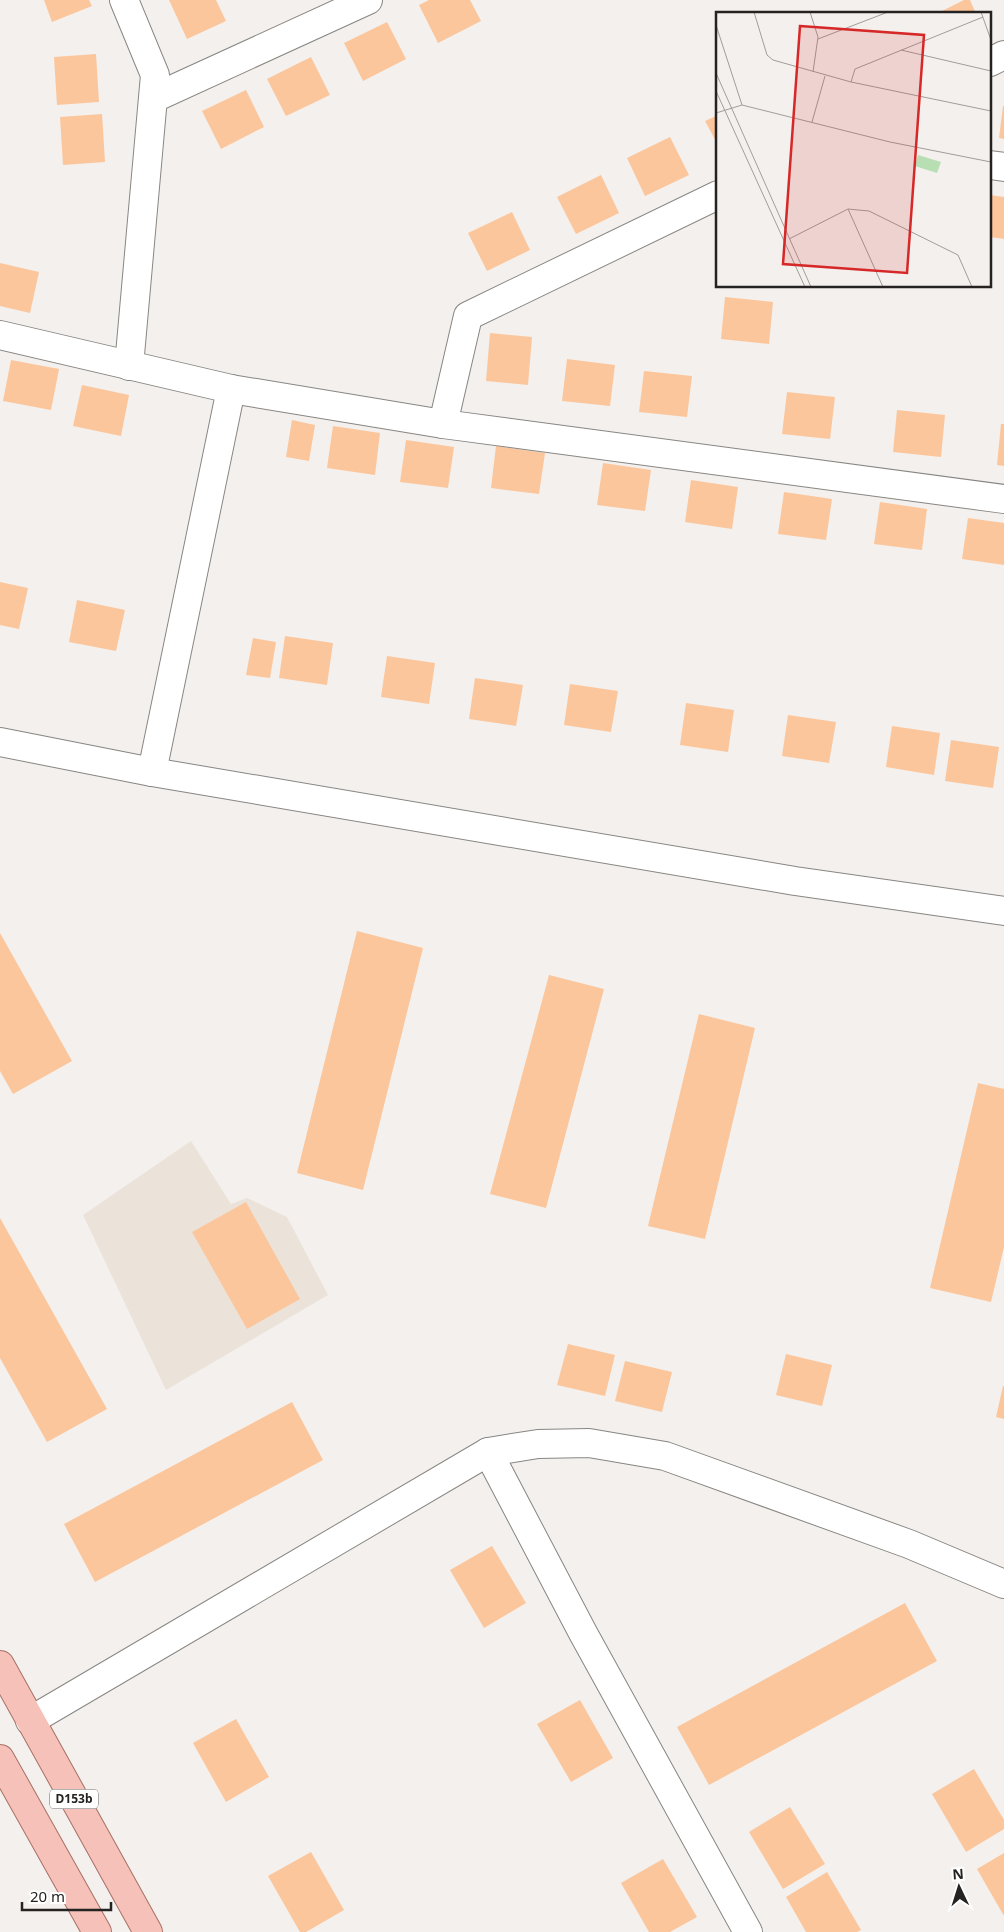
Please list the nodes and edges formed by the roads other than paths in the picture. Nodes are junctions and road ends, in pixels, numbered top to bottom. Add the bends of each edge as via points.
1 (124, 0) edge
2 (368, 0) edge
3 (1004, 55) edge
4 (992, 61) edge
5 (154, 98) junction
6 (716, 196) edge
7 (0, 335) edge
8 (129, 366) junction
9 (231, 389) junction
10 (444, 424) junction
11 (1004, 499) edge
12 (0, 742) edge
13 (152, 772) junction
14 (1004, 911) edge
15 (488, 1452) junction
16 (1004, 1584) edge
17 (0, 1665) edge
18 (30, 1721) junction
19 (0, 1759) edge
20 (97, 1932) edge
21 (148, 1932) edge
22 (748, 1932) edge

1 - 5 street via 155,75
2 - 5 street
3 - 4 street
5 - 8 street
6 - 10 street via 468,316
7 - 8 street
8 - 9 street
9 - 10 street
9 - 13 street
10 - 11 street
12 - 13 street
13 - 14 street via 795,881
15 - 16 street via 538,1444 589,1443 665,1456 909,1544
15 - 18 street
15 - 22 street via 582,1633
17 - 18 main road, D153b
18 - 21 main road, D153b
19 - 20 main road, D153b

